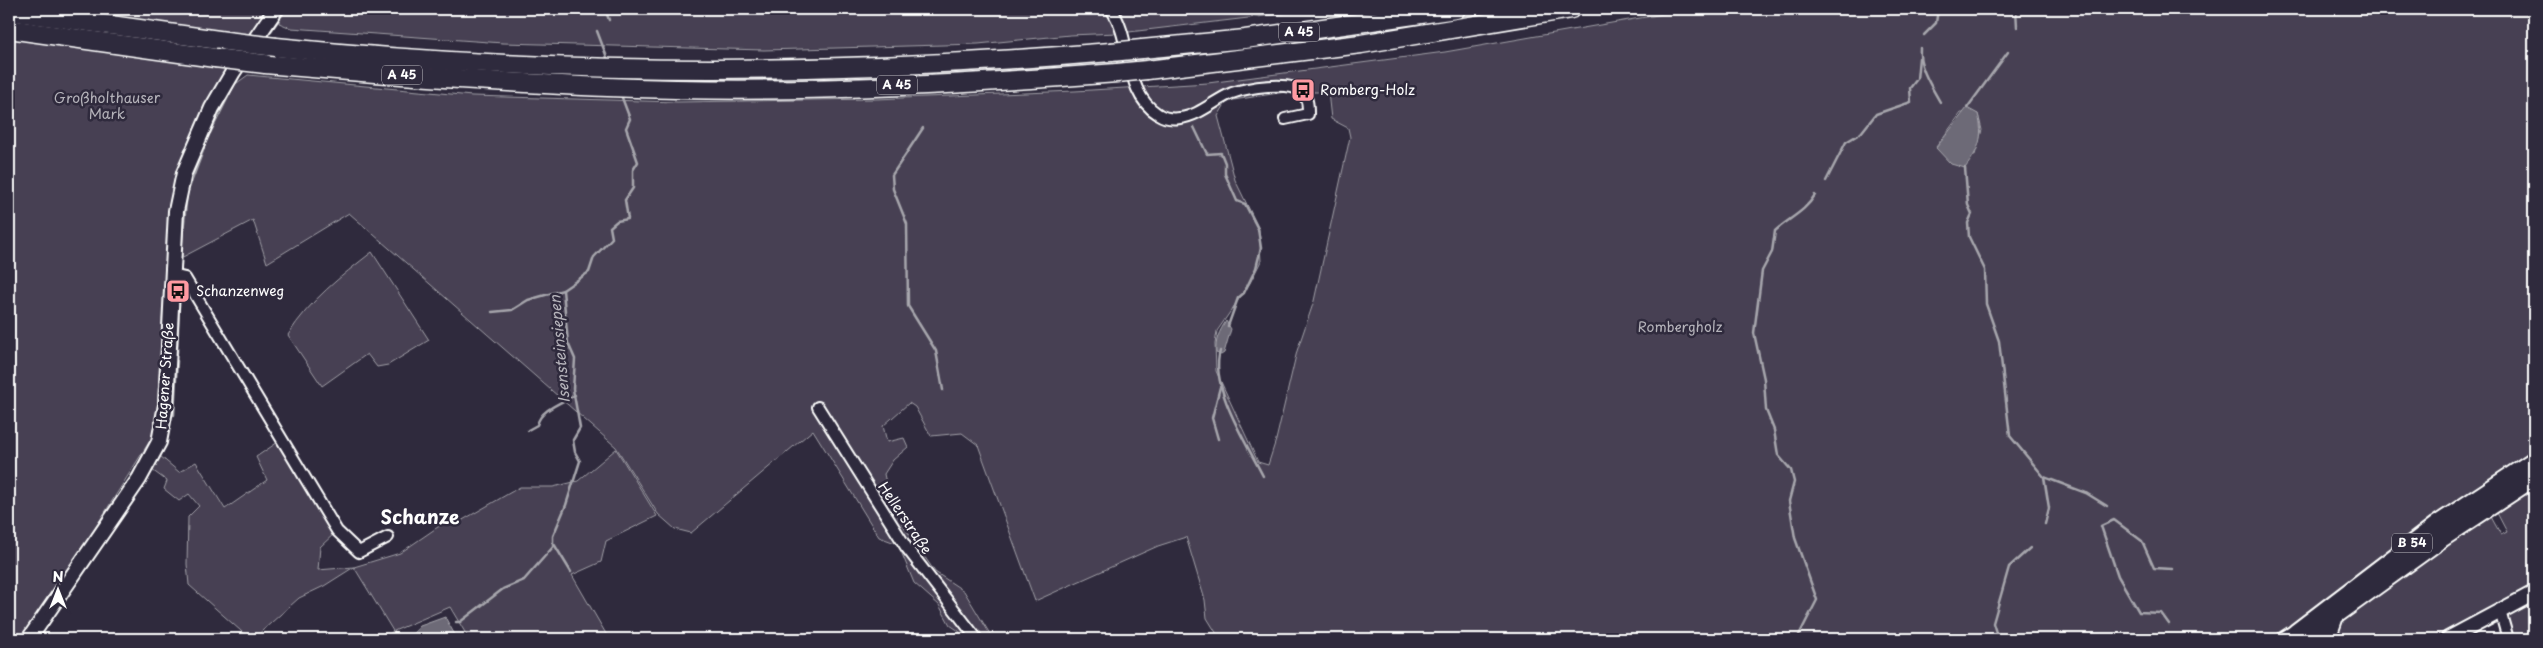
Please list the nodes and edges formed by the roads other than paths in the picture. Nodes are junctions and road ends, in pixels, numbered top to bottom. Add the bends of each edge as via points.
1 (276, 9) edge
2 (1111, 9) edge
3 (1456, 9) edge
4 (1571, 9) edge
5 (17, 12) edge
6 (15, 30) edge
7 (1285, 119) dead end
8 (172, 275) junction
9 (818, 407) dead end
10 (2534, 460) edge
11 (2534, 478) edge
12 (388, 537) dead end
13 (2534, 592) edge
14 (2500, 611) junction
15 (2335, 616) junction
16 (2298, 638) edge
17 (29, 639) edge
18 (977, 639) edge
19 (2327, 639) edge
20 (2448, 639) edge
21 (2508, 639) edge

1 - 8 main road, Hagener Straße via 216,101 184,173 176,211
2 - 7 street via 1124,35 1141,98 1159,114 1167,118 1181,118 1241,90 1293,87 1304,95 1308,114
3 - 5 highway, A 45, bridge via 1245,39 1111,52 897,66 678,67 457,62 276,47
4 - 6 highway, A 45, bridge via 1361,44 1117,73 885,86 677,89 539,84 265,64
8 - 12 street via 185,278 337,531 358,552
8 - 17 main road, Hagener Straße via 166,405 159,442 139,479
9 - 18 street, Hellerstraße via 906,547
10 - 16 highway, B 54 via 2436,525
11 - 15 highway, B 54 via 2443,538
13 - 14 main road
14 - 20 main road
14 - 21 street
15 - 16 main road, B 54
15 - 19 highway

